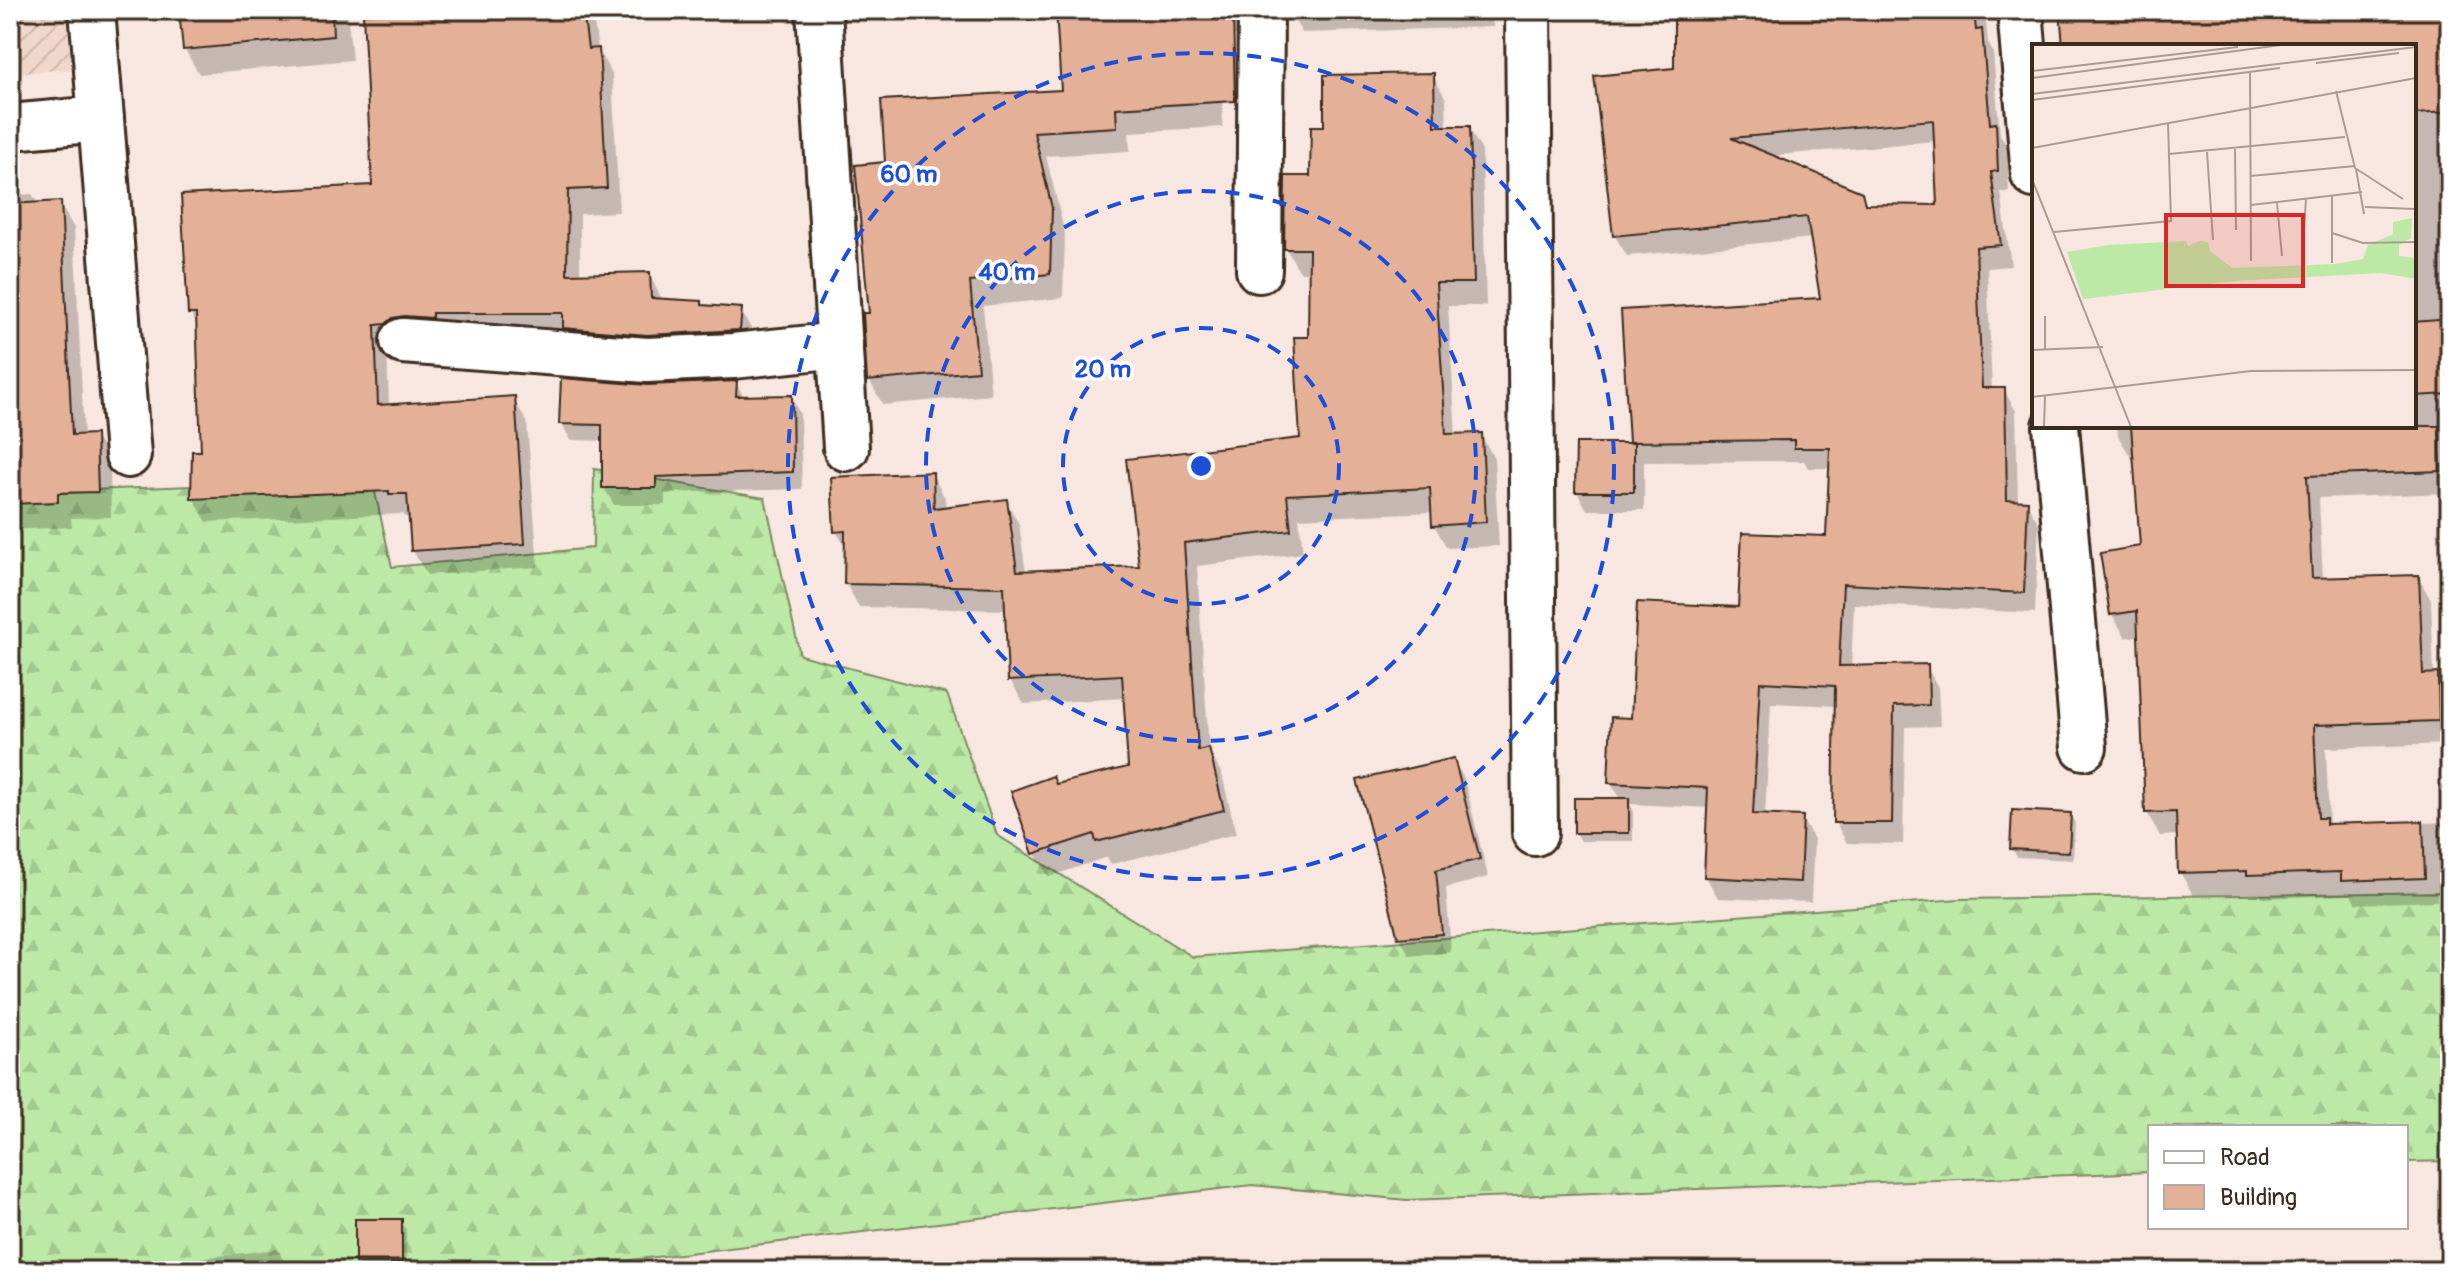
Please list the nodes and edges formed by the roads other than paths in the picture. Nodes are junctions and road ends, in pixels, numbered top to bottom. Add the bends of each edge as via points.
1 (92, 10) edge
2 (819, 10) edge
3 (1261, 10) edge
4 (1528, 10) edge
5 (2020, 10) edge
6 (101, 119) junction
7 (10, 127) edge
8 (2032, 151) edge
9 (1259, 270) dead end
10 (403, 341) dead end
11 (840, 345) junction
12 (2056, 428) edge
13 (846, 448) dead end
14 (128, 455) dead end
15 (2084, 747) dead end
16 (1535, 833) dead end

1 - 6 street
2 - 11 street
3 - 9 street
4 - 16 street
5 - 8 street
6 - 7 street
6 - 14 street
10 - 11 street via 647,360
11 - 13 street
12 - 15 street

